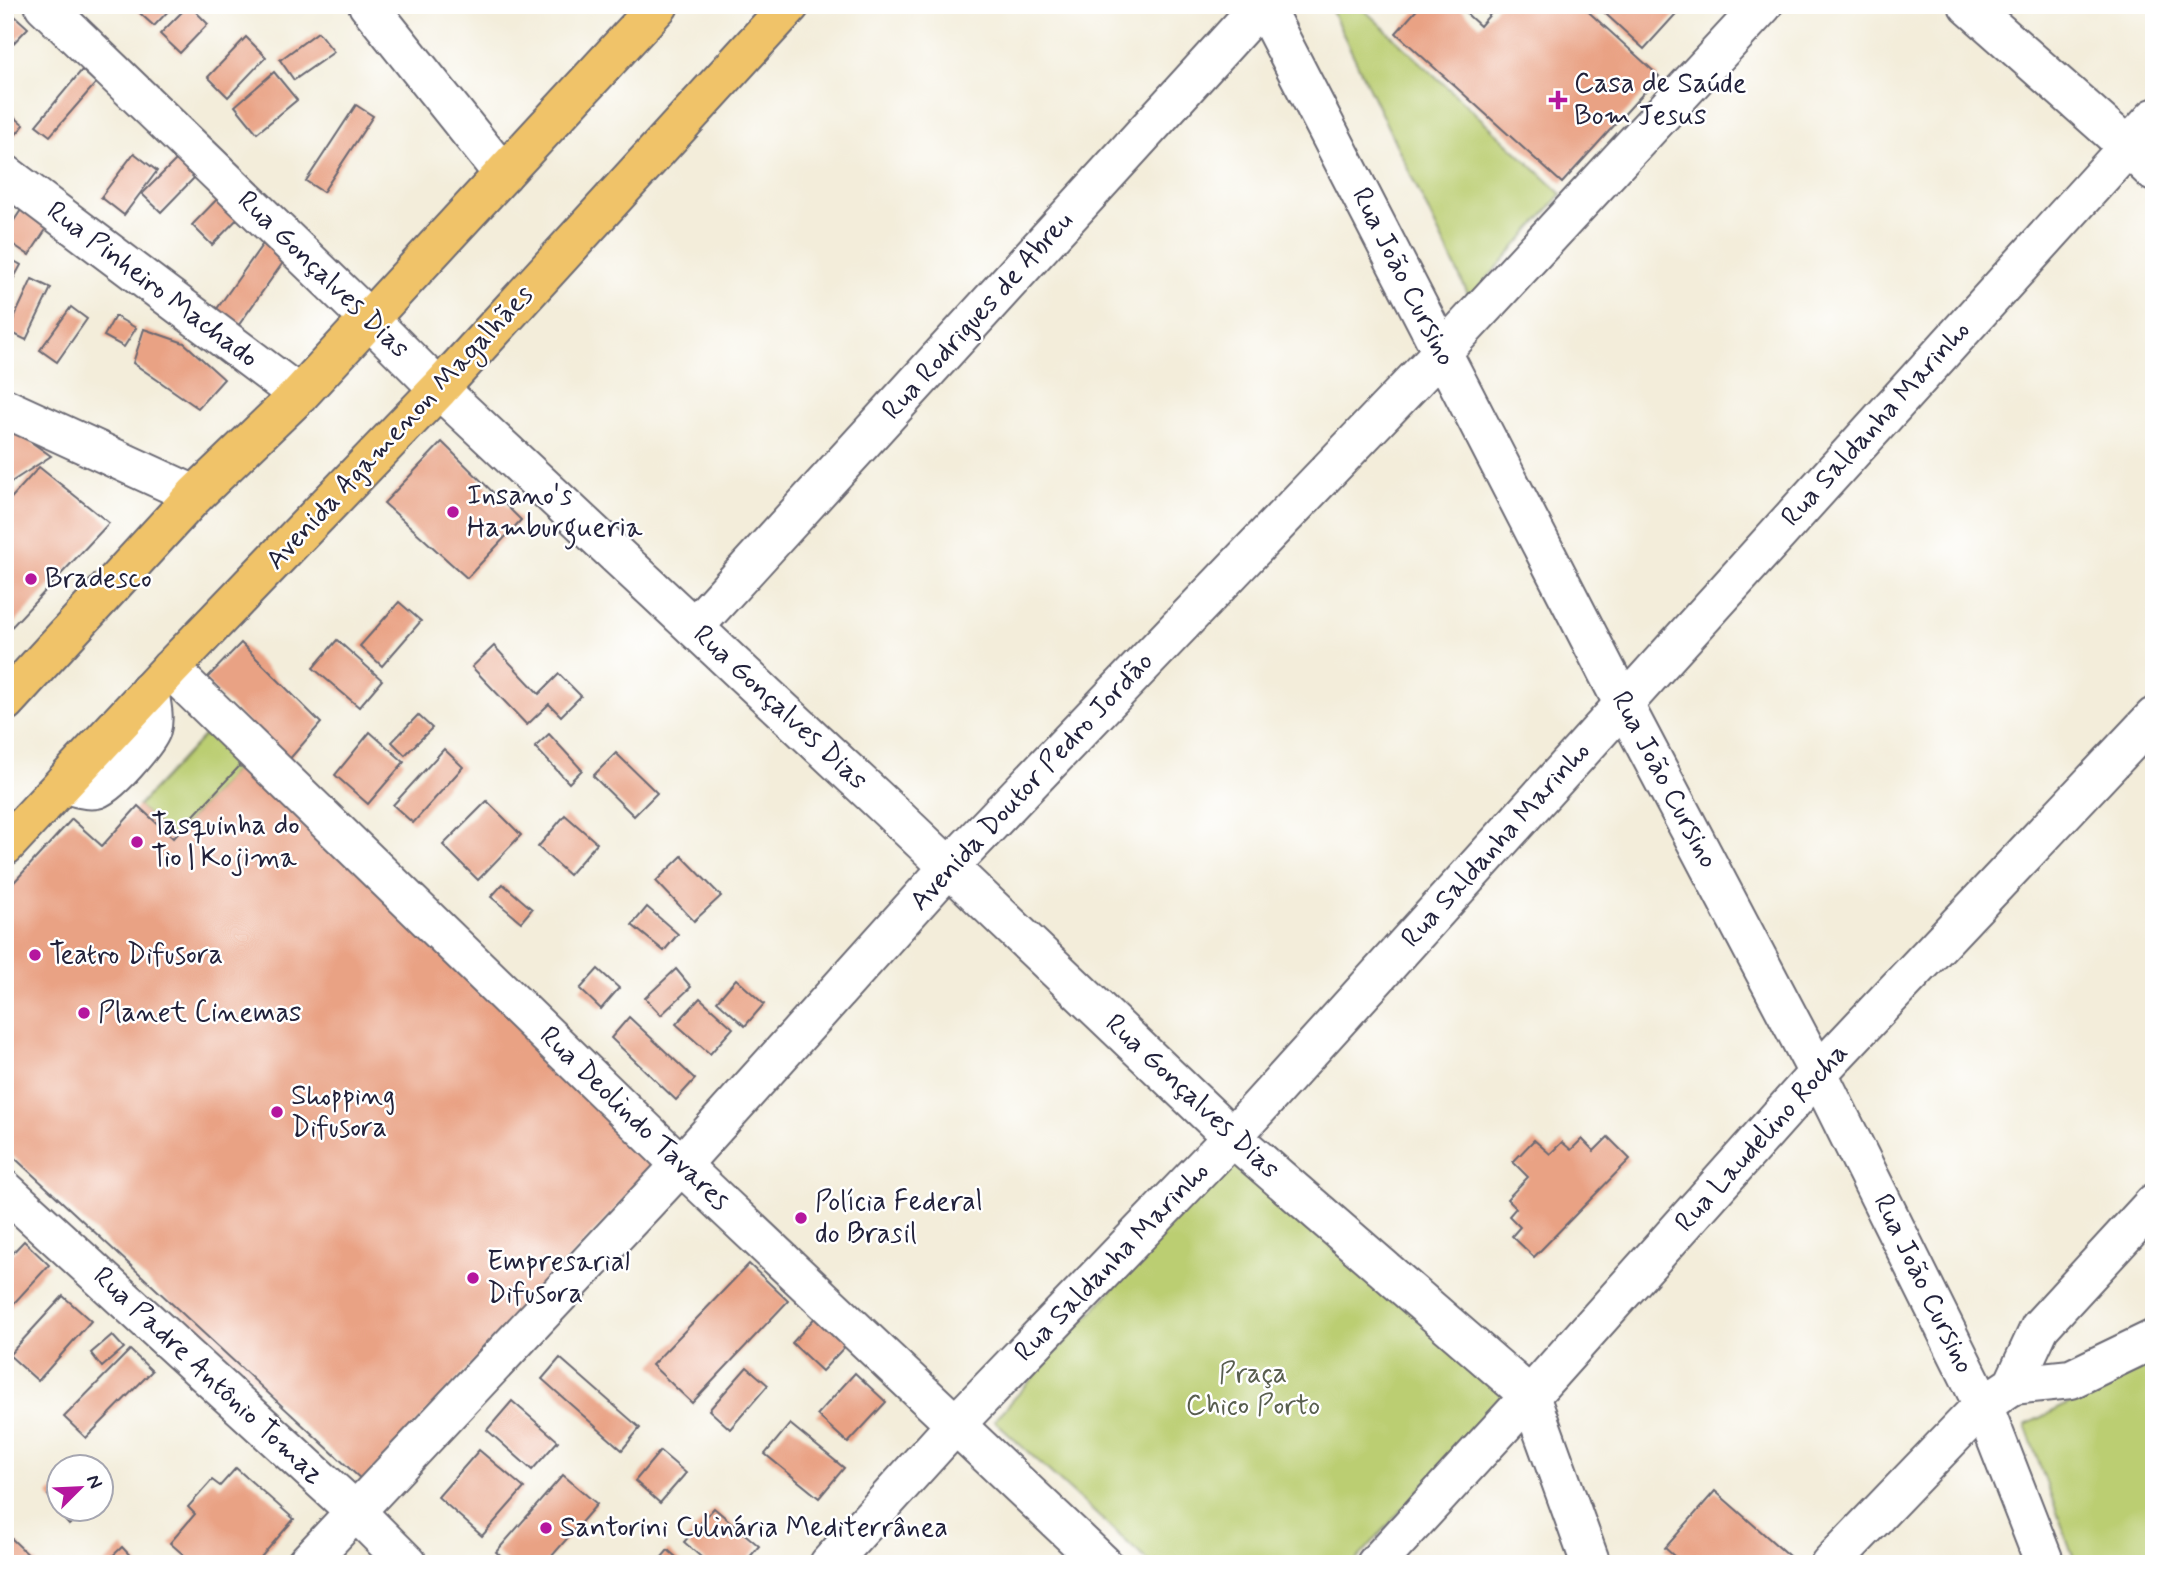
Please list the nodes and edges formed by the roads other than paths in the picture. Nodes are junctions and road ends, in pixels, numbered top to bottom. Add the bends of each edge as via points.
1 (44, 5) edge
2 (368, 5) edge
3 (659, 5) edge
4 (790, 5) edge
5 (1262, 5) edge
6 (1763, 5) edge
7 (1968, 5) edge
8 (2154, 118) edge
9 (2127, 146) junction
10 (2154, 172) edge
11 (5, 174) edge
12 (503, 174) junction
13 (369, 318) junction
14 (1442, 352) junction
15 (439, 389) junction
16 (299, 395) junction
17 (5, 408) edge
18 (195, 495) junction
19 (694, 627) junction
20 (160, 680) junction
21 (5, 702) edge
22 (1624, 705) junction
23 (2154, 717) edge
24 (5, 846) edge
25 (949, 867) junction
26 (1818, 1073) junction
27 (1232, 1137) junction
28 (681, 1165) junction
29 (5, 1190) edge
30 (2154, 1203) edge
31 (2154, 1339) edge
32 (1998, 1395) junction
33 (1530, 1396) junction
34 (955, 1425) junction
35 (355, 1511) junction
36 (306, 1564) edge
37 (408, 1564) edge
38 (829, 1564) edge
39 (1103, 1564) edge
40 (1376, 1564) edge
41 (1591, 1564) edge
42 (1830, 1564) edge
43 (2045, 1564) edge

1 - 13 street, Rua Gonçalves Dias
2 - 12 street
3 - 12 main road
4 - 15 main road, Avenida Agamenon Magalhães
5 - 14 street, Rua João Cursino
5 - 19 street, Rua Rodrigues de Abreu
6 - 14 street, Avenida Doutor Pedro Jordão
7 - 9 street
8 - 9 street, Rua Saldanha Marinho
9 - 10 street
9 - 22 street, Rua Saldanha Marinho
11 - 16 street, Rua Pinheiro Machado
12 - 13 main road
13 - 15 street, Rua Gonçalves Dias
13 - 16 main road
14 - 22 street, Rua João Cursino
14 - 25 street, Avenida Doutor Pedro Jordão
15 - 19 street, Rua Gonçalves Dias
15 - 20 main road, Avenida Agamenon Magalhães
16 - 18 main road
17 - 18 street
18 - 21 main road
19 - 25 street, Rua Gonçalves Dias
20 - 24 main road, Avenida Agamenon Magalhães
20 - 28 street, Rua Deolindo Tavares
22 - 26 street, Rua João Cursino
22 - 27 street, Rua Saldanha Marinho
23 - 26 street, Rua Laudelino Rocha
25 - 27 street, Rua Gonçalves Dias
25 - 28 street, Avenida Doutor Pedro Jordão
26 - 32 street, Rua João Cursino
26 - 33 street, Rua Laudelino Rocha
27 - 33 street, Rua Gonçalves Dias
27 - 34 street, Rua Saldanha Marinho
28 - 34 street, Rua Deolindo Tavares
28 - 35 street, Avenida Doutor Pedro Jordão
29 - 35 street, Rua Padre Antônio Tomaz
30 - 32 street via 2040,1328
31 - 32 street via 2071,1379
32 - 42 street
32 - 43 street, Rua João Cursino
33 - 40 street, Rua Laudelino Rocha
33 - 41 street
34 - 38 street, Rua Saldanha Marinho
34 - 39 street, Rua Deolindo Tavares
35 - 36 street, Avenida Doutor Pedro Jordão
35 - 37 street, Rua Padre Antônio Tomaz

